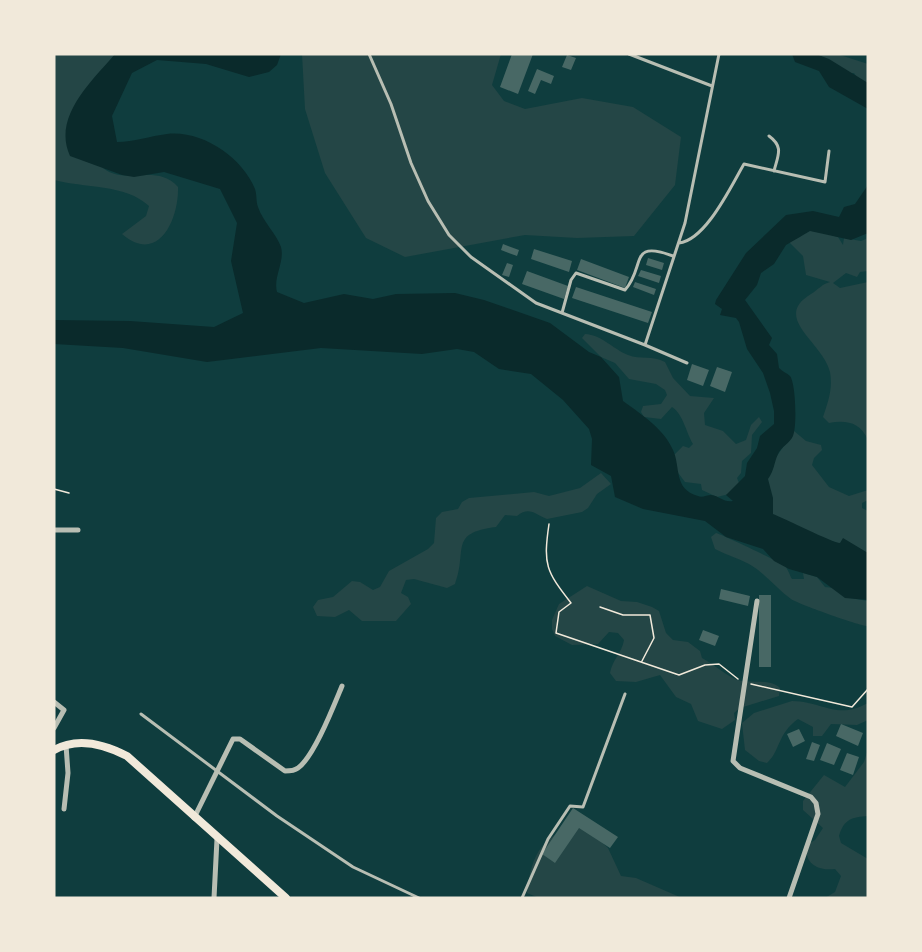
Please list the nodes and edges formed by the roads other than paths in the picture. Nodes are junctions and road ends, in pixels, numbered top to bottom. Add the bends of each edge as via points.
1 (369, 54) edge
2 (629, 54) edge
3 (719, 54) edge
4 (712, 86) junction
5 (769, 136) dead end
6 (829, 151) dead end
7 (774, 171) junction
8 (679, 243) junction
9 (674, 256) junction
10 (562, 313) junction
11 (645, 345) junction
12 (687, 363) dead end
13 (54, 530) edge
14 (78, 530) dead end
15 (757, 601) dead end
16 (342, 686) dead end
17 (625, 694) dead end
18 (54, 702) edge
19 (141, 714) dead end
20 (54, 728) edge
21 (66, 745) junction
22 (54, 750) edge
23 (218, 770) junction
24 (64, 809) dead end
25 (195, 818) junction
26 (217, 839) junction
27 (214, 898) edge
28 (286, 898) edge
29 (419, 898) edge
30 (522, 898) edge
31 (789, 898) edge

1 - 10 lane via 411,164 448,235 501,280 536,303
2 - 4 lane
3 - 4 lane
4 - 8 lane
5 - 7 lane via 780,148
6 - 7 lane via 825,182
7 - 8 lane via 744,164 715,215 688,242
8 - 9 lane
9 - 10 lane via 647,250 625,290 576,273
9 - 11 lane
10 - 11 lane
11 - 12 lane
13 - 14 street
15 - 31 street via 747,683 732,753 740,768 811,797 816,803 818,814
16 - 23 street via 326,723 297,770 285,771 275,766 236,738
17 - 30 lane via 583,807 570,806 548,839
18 - 20 street via 64,710
19 - 23 lane
21 - 22 main road
21 - 24 street
21 - 25 main road via 94,745 127,756
23 - 25 street
23 - 29 lane via 353,867
25 - 26 main road
26 - 27 street
26 - 28 main road

